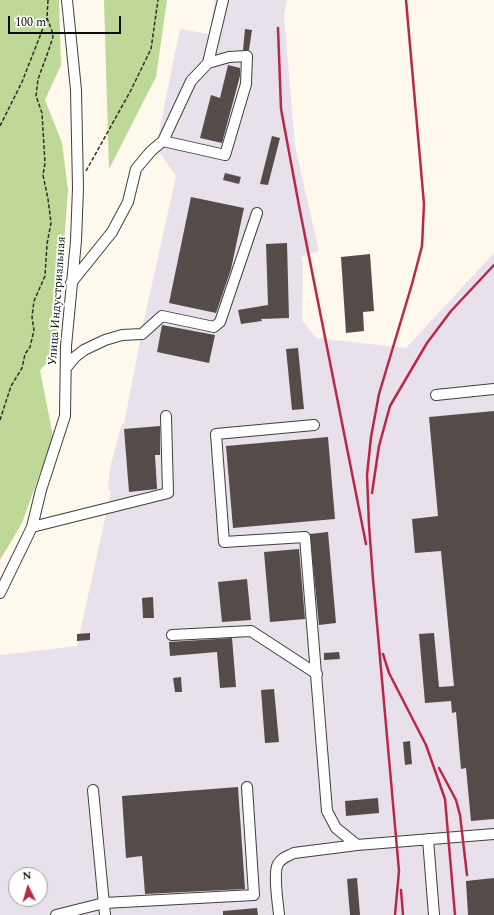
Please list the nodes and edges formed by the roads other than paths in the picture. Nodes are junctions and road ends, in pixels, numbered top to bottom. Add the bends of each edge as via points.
1 (67, 0) edge
2 (223, 0) edge
3 (208, 63) junction
4 (163, 141) junction
5 (257, 213) dead end
6 (71, 284) junction
7 (66, 368) junction
8 (494, 389) edge
9 (436, 395) dead end
10 (166, 416) dead end
11 (314, 425) dead end
12 (32, 527) junction
13 (0, 593) edge
14 (172, 635) dead end
15 (317, 674) junction
16 (247, 787) dead end
17 (93, 790) dead end
18 (494, 834) edge
19 (428, 840) junction
20 (357, 845) junction
21 (104, 903) junction
22 (56, 915) edge
23 (105, 915) edge
24 (279, 915) edge
25 (434, 915) edge

1 - 6 lane, Улица Индустриальная via 76,90 78,174 76,241
2 - 3 lane
3 - 4 lane via 191,81
3 - 4 lane via 229,57 247,56 246,84 225,155
4 - 6 lane via 136,169 128,202 112,232
5 - 7 lane via 220,322 214,327 162,316 142,334 122,335 84,350
6 - 7 lane, Улица Индустриальная
7 - 12 lane, Улица Индустриальная via 65,416
8 - 9 lane
10 - 12 lane via 168,493
11 - 15 lane via 216,434 224,542 305,537
12 - 13 lane, Улица Индустриальная
14 - 15 lane via 251,631
15 - 20 lane via 327,811 336,828
16 - 21 lane via 254,895
17 - 21 lane
18 - 19 lane
19 - 20 lane
19 - 25 lane
20 - 24 lane via 294,853 279,862 276,870
21 - 22 lane
21 - 23 lane

